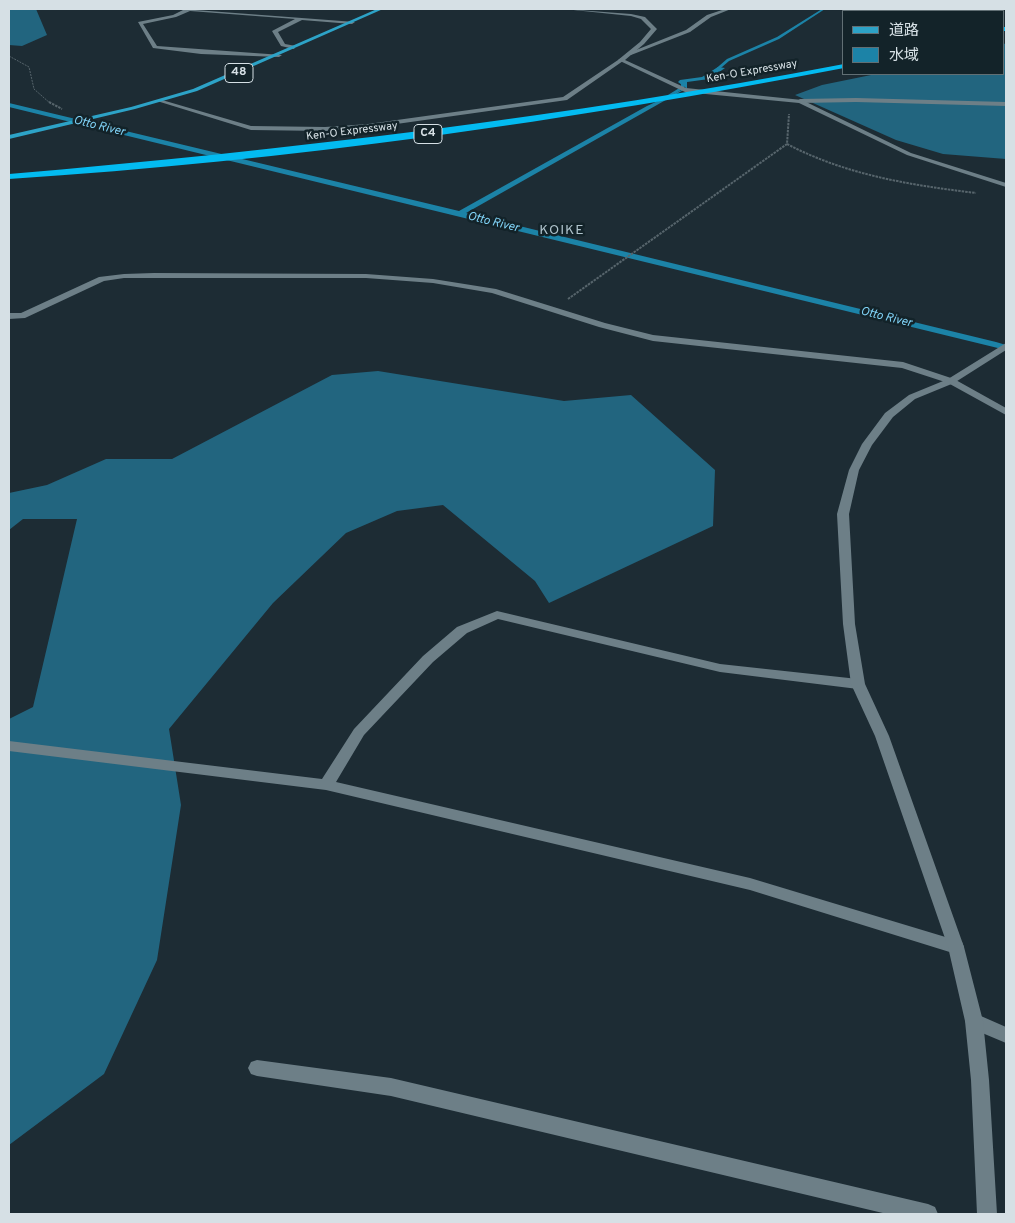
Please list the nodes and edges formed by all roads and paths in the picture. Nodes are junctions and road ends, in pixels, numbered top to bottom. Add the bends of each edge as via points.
1 (184, 9) edge
2 (190, 9) edge
3 (286, 9) edge
4 (381, 9) edge
5 (566, 9) edge
6 (729, 9) edge
7 (290, 16) junction
8 (303, 17) junction
9 (352, 22) junction
10 (294, 48) junction
11 (629, 54) junction
12 (279, 55) junction
13 (9, 56) edge
14 (622, 60) junction
15 (842, 66) edge
16 (790, 100) junction
17 (160, 101) junction
18 (800, 101) junction
19 (1006, 104) edge
20 (93, 118) junction
21 (9, 137) edge
22 (787, 144) junction
23 (9, 177) edge
24 (1006, 185) edge
25 (978, 193) dead end
26 (554, 309) junction
27 (9, 316) edge
28 (1006, 346) edge
29 (951, 381) junction
30 (1006, 412) edge
31 (858, 684) junction
32 (9, 746) edge
33 (326, 784) junction
34 (956, 947) junction
35 (974, 1021) junction
36 (1006, 1035) edge
37 (257, 1068) dead end
38 (928, 1214) edge
39 (987, 1214) edge

1 - 2 street
2 - 7 street
2 - 12 street via 140,23 156,47
3 - 7 street via 280,11
4 - 9 main road, 48
5 - 11 street via 643,18 654,29
6 - 11 street via 708,16 688,31
7 - 8 street
8 - 9 street
8 - 10 street via 274,31 283,45
9 - 10 main road, 48
10 - 12 main road, 48
11 - 14 street
12 - 17 main road, 48 via 216,83
13 - 20 path via 29,67 32,89 50,104
14 - 16 street via 685,90
14 - 17 street via 565,99 368,126 251,128
15 - 23 highway, Ken-O Expressway / C4 via 671,98 441,132
16 - 18 street
16 - 22 path
17 - 20 main road, 48
18 - 19 street
18 - 24 street via 909,154
20 - 21 main road, 48
22 - 25 path via 806,156 907,185
22 - 26 path
26 - 27 street via 493,291 410,279 154,275 102,279 40,310
26 - 29 street via 653,338 904,365
28 - 29 street
29 - 30 street
29 - 31 street via 912,397 889,416 867,444 854,470 843,514 849,624
31 - 33 street via 720,668 497,615 462,630 428,659 360,732
31 - 34 street via 882,736
32 - 33 street
33 - 34 street via 750,884
34 - 35 street
35 - 36 street
35 - 39 street
37 - 38 street via 391,1087

